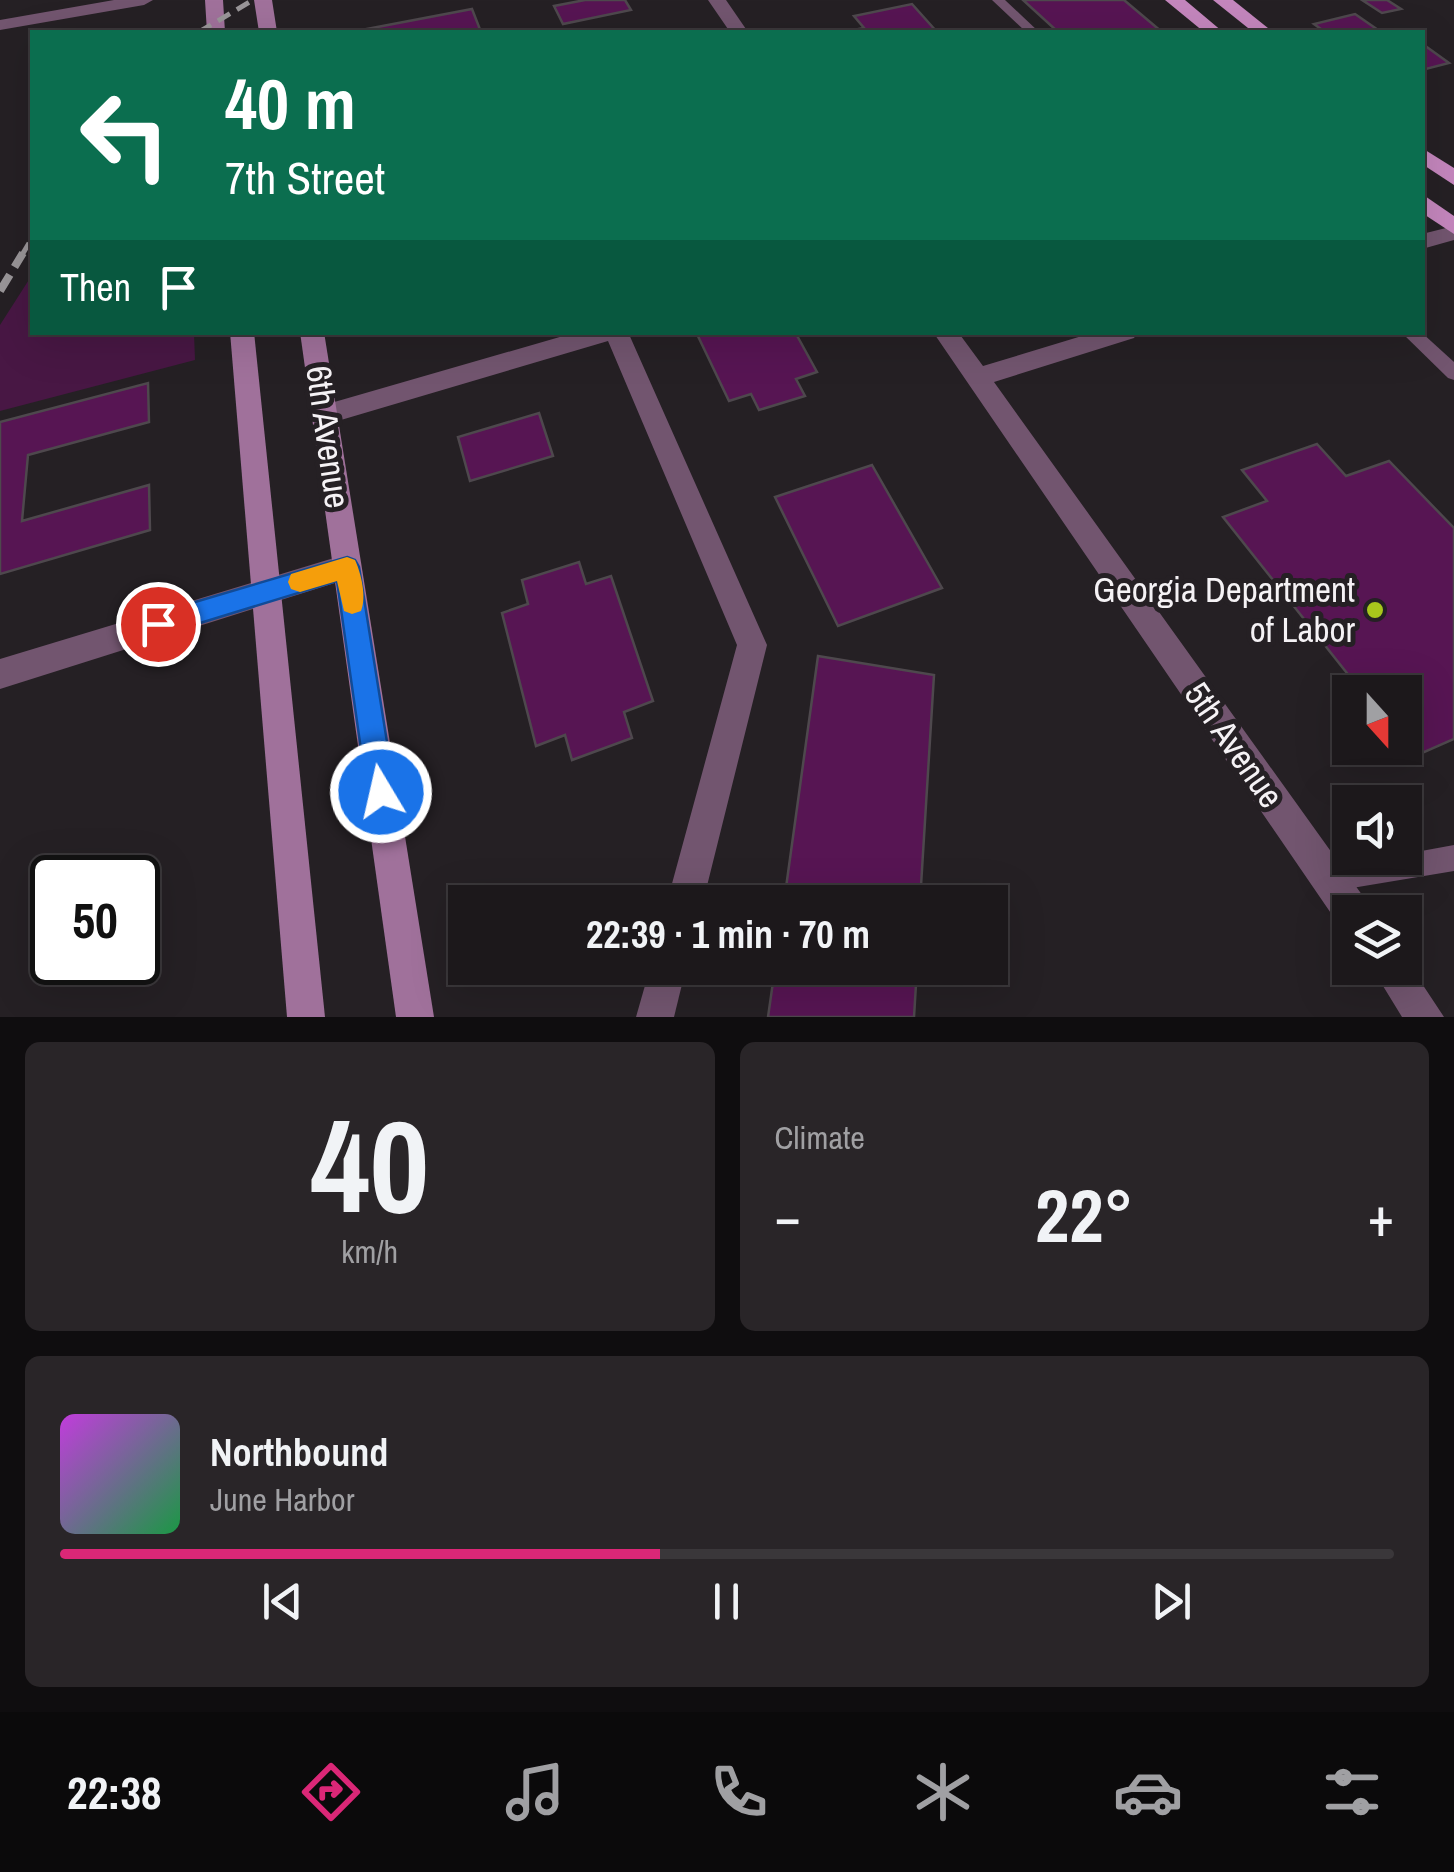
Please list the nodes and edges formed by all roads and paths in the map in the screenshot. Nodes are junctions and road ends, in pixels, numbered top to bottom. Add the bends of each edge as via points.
1 (144, 0) edge
2 (214, 0) edge
3 (264, 0) edge
4 (717, 0) edge
5 (998, 0) edge
6 (1174, 0) edge
7 (1222, 0) edge
8 (0, 25) edge
9 (216, 30) edge
10 (268, 30) edge
11 (738, 30) edge
12 (1030, 30) edge
13 (1212, 30) edge
14 (1261, 30) edge
15 (1425, 156) edge
16 (1454, 178) edge
17 (1425, 204) edge
18 (1454, 230) edge
19 (1425, 241) edge
20 (242, 335) edge
21 (312, 335) edge
22 (603, 335) edge
23 (614, 335) edge
24 (947, 335) edge
25 (1116, 335) edge
26 (1412, 335) edge
27 (1454, 374) edge
28 (976, 378) junction
29 (324, 415) junction
30 (347, 567) junction
31 (265, 592) junction
32 (0, 674) edge
33 (1454, 858) edge
34 (1328, 879) junction
35 (689, 885) edge
36 (1340, 895) edge
37 (664, 985) edge
38 (1402, 985) edge
39 (306, 1017) edge
40 (415, 1017) edge
41 (656, 1017) edge
42 (1425, 1017) edge

1 - 8 street
2 - 9 main road
3 - 10 main road
4 - 11 street
5 - 12 lane
6 - 13 main road
7 - 14 main road
15 - 16 main road
17 - 18 main road
18 - 19 street
20 - 31 main road, 6th Avenue
21 - 29 main road, 6th Avenue
22 - 29 street
23 - 35 street via 752,644
24 - 28 street, 5th Avenue
25 - 28 street
26 - 27 lane
28 - 34 street, 5th Avenue
29 - 30 main road, 6th Avenue
30 - 31 street
30 - 40 main road, 6th Avenue
31 - 32 street
31 - 39 main road, 6th Avenue
33 - 34 lane
34 - 36 street, 5th Avenue
37 - 41 street
38 - 42 street

